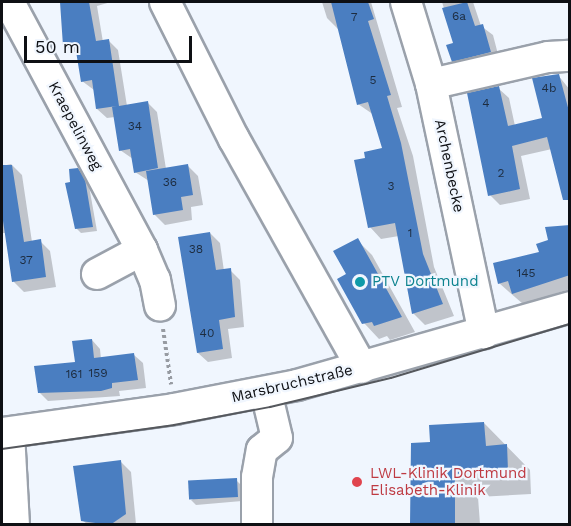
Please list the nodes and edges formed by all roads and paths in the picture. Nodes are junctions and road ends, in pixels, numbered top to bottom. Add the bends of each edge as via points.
1 (9, 2) edge
2 (165, 2) edge
3 (406, 2) edge
4 (570, 56) edge
5 (431, 84) junction
6 (142, 250) junction
7 (97, 273) dead end
8 (160, 306) joint
9 (570, 307) edge
10 (484, 333) junction
11 (362, 368) junction
12 (266, 392) junction
13 (174, 409) junction
14 (5, 433) edge
15 (14, 525) edge
16 (257, 525) edge

1 - 6 street, Kraepelinweg
2 - 11 street via 234,139
3 - 5 street, Archenbecke
4 - 5 street via 548,57
5 - 10 street, Archenbecke
6 - 7 street
6 - 8 street, Kraepelinweg via 155,280
8 - 13 path
9 - 10 street, Marsbruchstraße
10 - 11 street, Marsbruchstraße
11 - 12 street, Marsbruchstraße
12 - 13 street, Marsbruchstraße
12 - 16 street via 277,438 261,450
13 - 14 street, Marsbruchstraße
14 - 15 street, Marsbruchstraße

